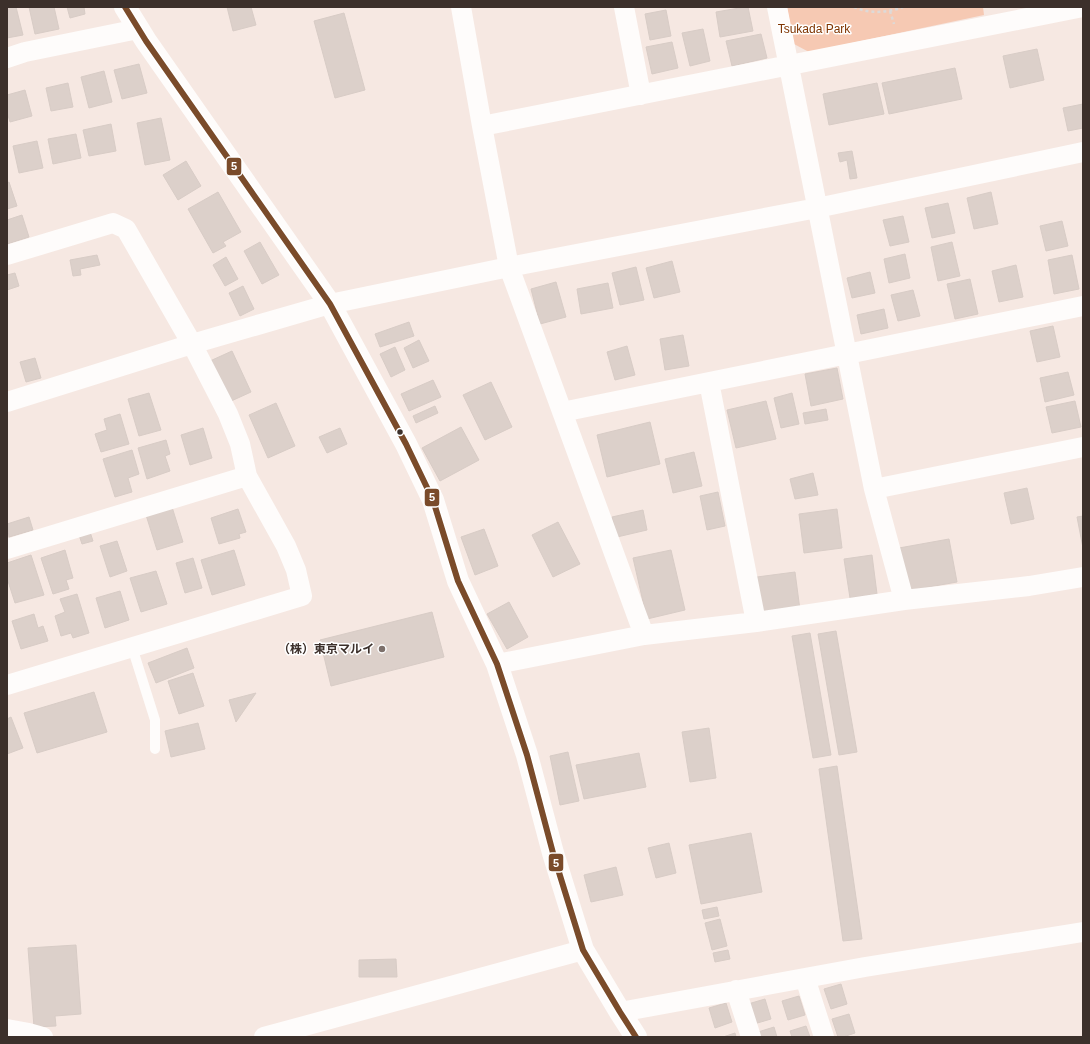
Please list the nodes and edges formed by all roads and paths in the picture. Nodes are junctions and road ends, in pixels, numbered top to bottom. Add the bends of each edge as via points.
1 (125, 7) edge
2 (461, 7) edge
3 (624, 7) edge
4 (777, 7) edge
5 (854, 7) edge
6 (903, 7) edge
7 (1083, 7) edge
8 (138, 29) junction
9 (7, 58) edge
10 (789, 66) junction
11 (641, 95) junction
12 (482, 126) junction
13 (1083, 152) edge
14 (817, 208) junction
15 (7, 255) edge
16 (509, 267) junction
17 (330, 304) junction
18 (1083, 306) edge
19 (192, 344) junction
20 (846, 354) junction
21 (709, 382) junction
22 (7, 402) edge
23 (562, 412) junction
24 (1083, 447) edge
25 (247, 476) junction
26 (874, 489) junction
27 (7, 549) edge
28 (1083, 577) edge
29 (904, 600) junction
30 (756, 622) junction
31 (644, 634) junction
32 (132, 647) junction
33 (497, 664) junction
34 (7, 685) edge
35 (155, 749) dead end
36 (1083, 932) edge
37 (584, 950) junction
38 (805, 978) junction
39 (736, 990) junction
40 (620, 1012) junction
41 (7, 1029) edge
42 (43, 1037) edge
43 (264, 1037) edge
44 (636, 1037) edge
45 (752, 1037) edge
46 (824, 1037) edge

1 - 8 street
2 - 12 street
3 - 11 street
4 - 10 street
5 - 6 path via 878,12
7 - 10 street
8 - 9 street
8 - 17 street
10 - 11 street
10 - 14 street
11 - 12 street
12 - 16 street
13 - 14 street
14 - 16 street
14 - 20 street
15 - 19 street via 113,223 126,229
16 - 17 street
16 - 23 street
17 - 19 street
17 - 33 street via 406,444 433,500 458,581
18 - 20 street
19 - 22 street
19 - 25 street via 228,414 240,444
20 - 21 street
20 - 26 street
21 - 23 street
21 - 30 street
23 - 31 street
24 - 26 street
25 - 27 street
25 - 32 street via 286,546 296,570 302,596
26 - 29 street
28 - 29 street
29 - 30 street
30 - 31 street
31 - 33 street
32 - 34 street
32 - 35 lane via 154,720
33 - 37 street via 527,755
36 - 38 street
37 - 40 street
37 - 43 street
38 - 39 street
38 - 46 street
39 - 40 street
39 - 45 street
40 - 44 street
41 - 42 street

